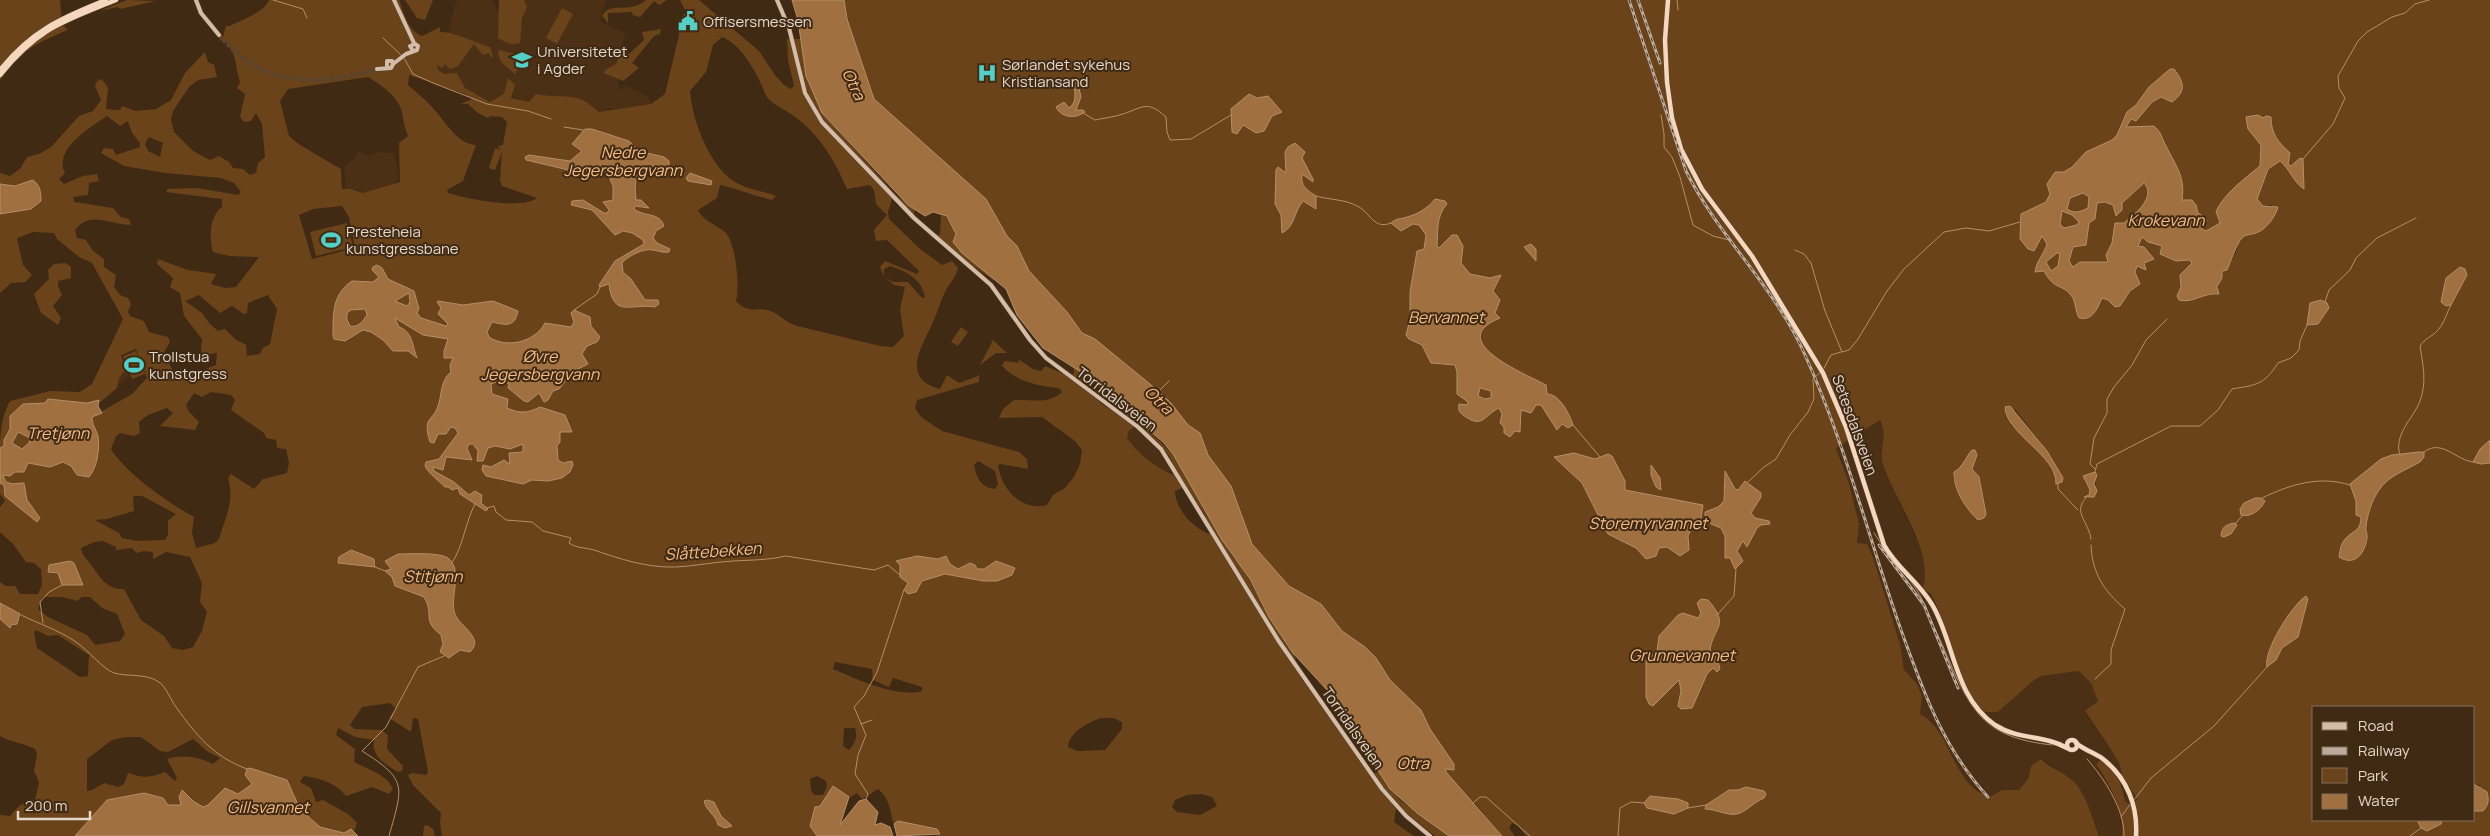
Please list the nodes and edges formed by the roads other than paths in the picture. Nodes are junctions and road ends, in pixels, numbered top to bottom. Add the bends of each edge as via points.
1 (106, 0) edge
2 (116, 0) edge
3 (197, 0) edge
4 (394, 0) edge
5 (777, 0) edge
6 (1669, 0) edge
7 (393, 61) junction
8 (386, 65) junction
9 (376, 68) tunnel mouth
10 (0, 70) edge
11 (0, 75) edge
12 (2051, 742) junction
13 (2068, 742) junction
14 (2076, 743) junction
15 (2067, 748) junction
16 (2075, 750) junction
17 (2090, 751) junction
18 (1430, 836) edge
19 (2136, 836) edge

1 - 10 highway via 39,31
2 - 11 highway via 45,31 22,49
3 - 3 main road via 201,13 219,35 203,13
4 - 7 main road via 411,48
5 - 18 main road, Torridalsveien via 789,28 805,93 820,118 914,218 991,285 1046,358 1138,427 1161,449 1278,640 1382,789 1406,816
6 - 12 highway, Setesdalsveien via 1666,49 1670,110 1684,156 1702,189 1752,256 1824,372 1846,427 1884,545 1935,608 1974,706 2010,733
7 - 8 main road
7 - 8 main road via 391,68
8 - 9 main road
12 - 13 highway, Setesdalsveien
12 - 15 highway, Setesdalsveien
13 - 14 highway, Setesdalsveien via 2073,740
13 - 15 highway
14 - 16 highway
14 - 17 highway
15 - 16 highway, Setesdalsveien
16 - 17 highway
17 - 19 highway via 2113,768 2127,788 2135,812

